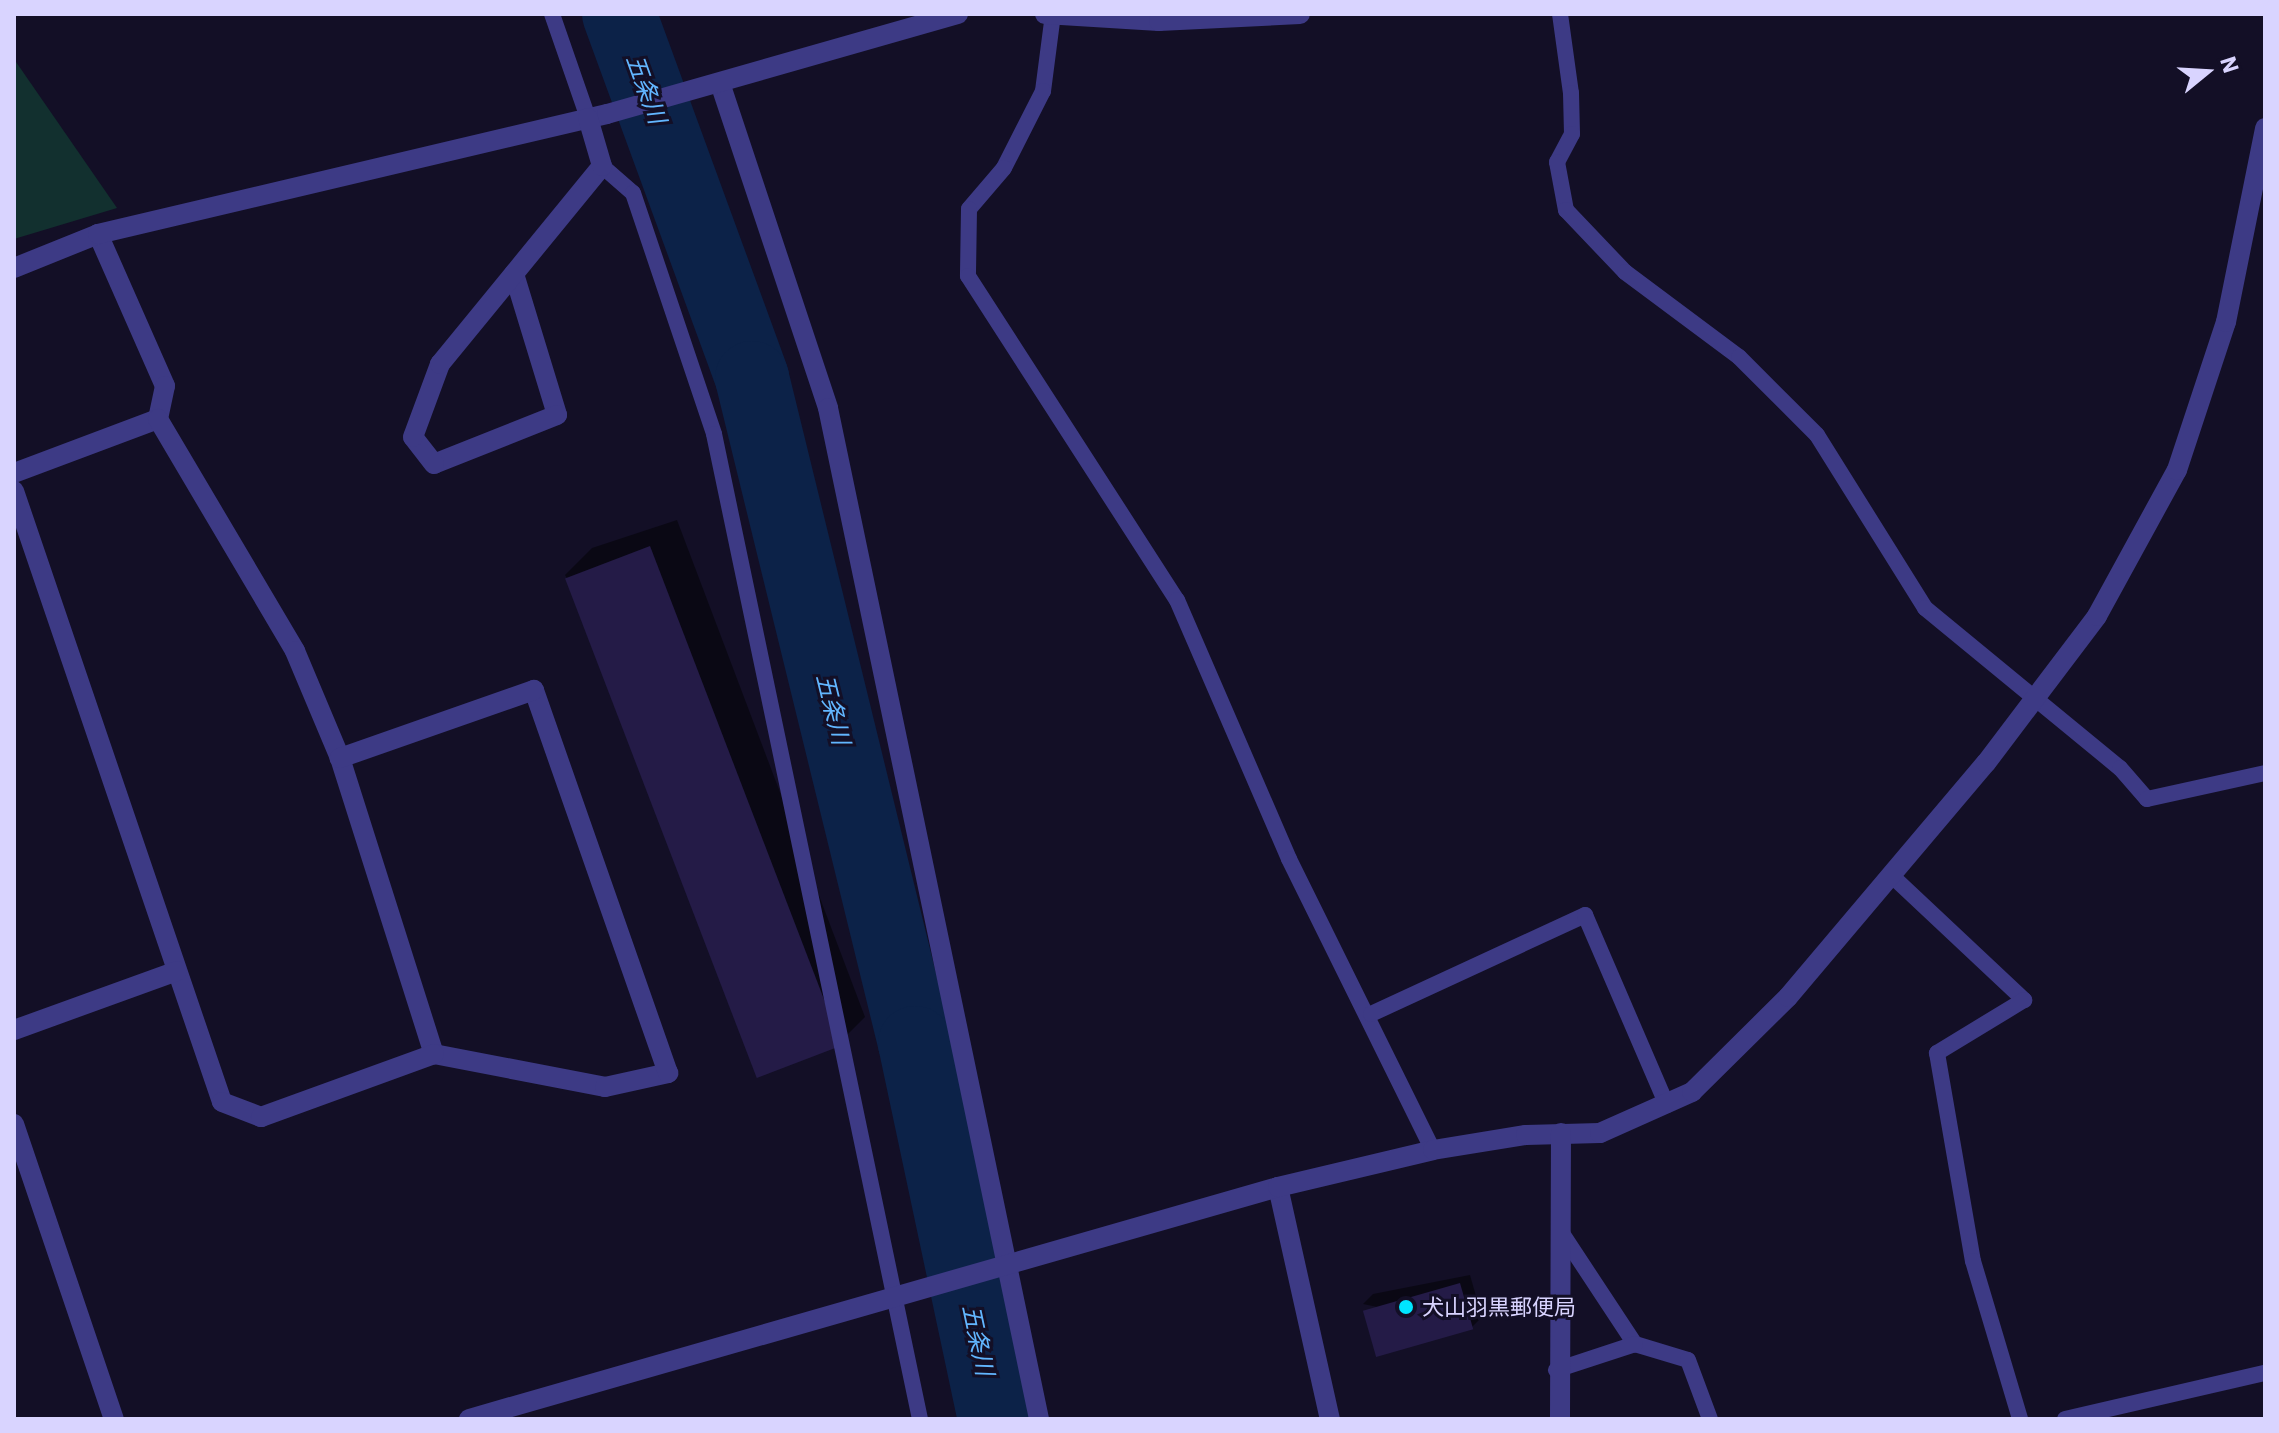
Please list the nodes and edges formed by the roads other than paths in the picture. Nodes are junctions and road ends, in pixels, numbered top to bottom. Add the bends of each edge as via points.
1 (552, 14) edge
2 (958, 14) edge
3 (1045, 14) edge
4 (1053, 14) edge
5 (1300, 14) edge
6 (1560, 14) edge
7 (720, 83) junction
8 (597, 116) junction
9 (2265, 128) edge
10 (602, 166) junction
11 (98, 234) junction
12 (14, 268) edge
13 (514, 274) junction
14 (158, 419) junction
15 (14, 473) edge
16 (14, 491) edge
17 (2037, 698) junction
18 (340, 758) junction
19 (2265, 773) edge
20 (1891, 875) junction
21 (177, 971) junction
22 (1371, 1014) junction
23 (14, 1030) edge
24 (434, 1054) junction
25 (1667, 1105) junction
26 (14, 1124) edge
27 (1561, 1133) junction
28 (1433, 1150) junction
29 (1278, 1187) junction
30 (1563, 1235) junction
31 (1008, 1265) junction
32 (892, 1298) junction
33 (1635, 1344) junction
34 (1556, 1370) junction
35 (2265, 1373) edge
36 (114, 1419) edge
37 (469, 1419) edge
38 (920, 1419) edge
39 (1039, 1419) edge
40 (1330, 1419) edge
41 (1560, 1419) edge
42 (1710, 1419) edge
43 (2020, 1419) edge
44 (2065, 1419) edge

1 - 8 lane
2 - 7 street
3 - 4 street
4 - 5 street via 1159,21
4 - 22 lane via 1043,91 1004,168 969,209 968,276 1177,600 1289,859
6 - 17 lane via 1572,134 1557,162 1566,210 1625,272 1739,357 1817,435 1925,608
7 - 8 street
7 - 31 street via 828,408
8 - 10 street
8 - 11 street
9 - 17 street via 2226,322 2177,470 2097,616
10 - 13 street
10 - 32 lane via 633,193 714,434
11 - 12 street
11 - 14 street via 165,386
13 - 13 street via 440,364 413,437 434,464 557,415
14 - 15 street
14 - 18 street via 295,651
16 - 21 street
17 - 19 lane via 2147,799
17 - 20 street
18 - 24 street
18 - 24 street via 534,690 668,1073 605,1087
20 - 25 street via 1736,1054
20 - 43 lane via 2024,1000 1937,1053 1973,1261
21 - 23 street
21 - 24 street via 222,1102 261,1117
22 - 25 lane via 1585,915
22 - 28 lane via 1397,1086 1424,1121
25 - 27 street via 1600,1133
26 - 36 street
27 - 28 street
27 - 30 street
28 - 29 street
29 - 31 street
29 - 40 street
30 - 33 lane
30 - 34 street
31 - 32 street
31 - 39 street
32 - 37 street
32 - 38 lane
33 - 34 lane
33 - 42 lane via 1688,1360
34 - 41 street
35 - 44 lane

